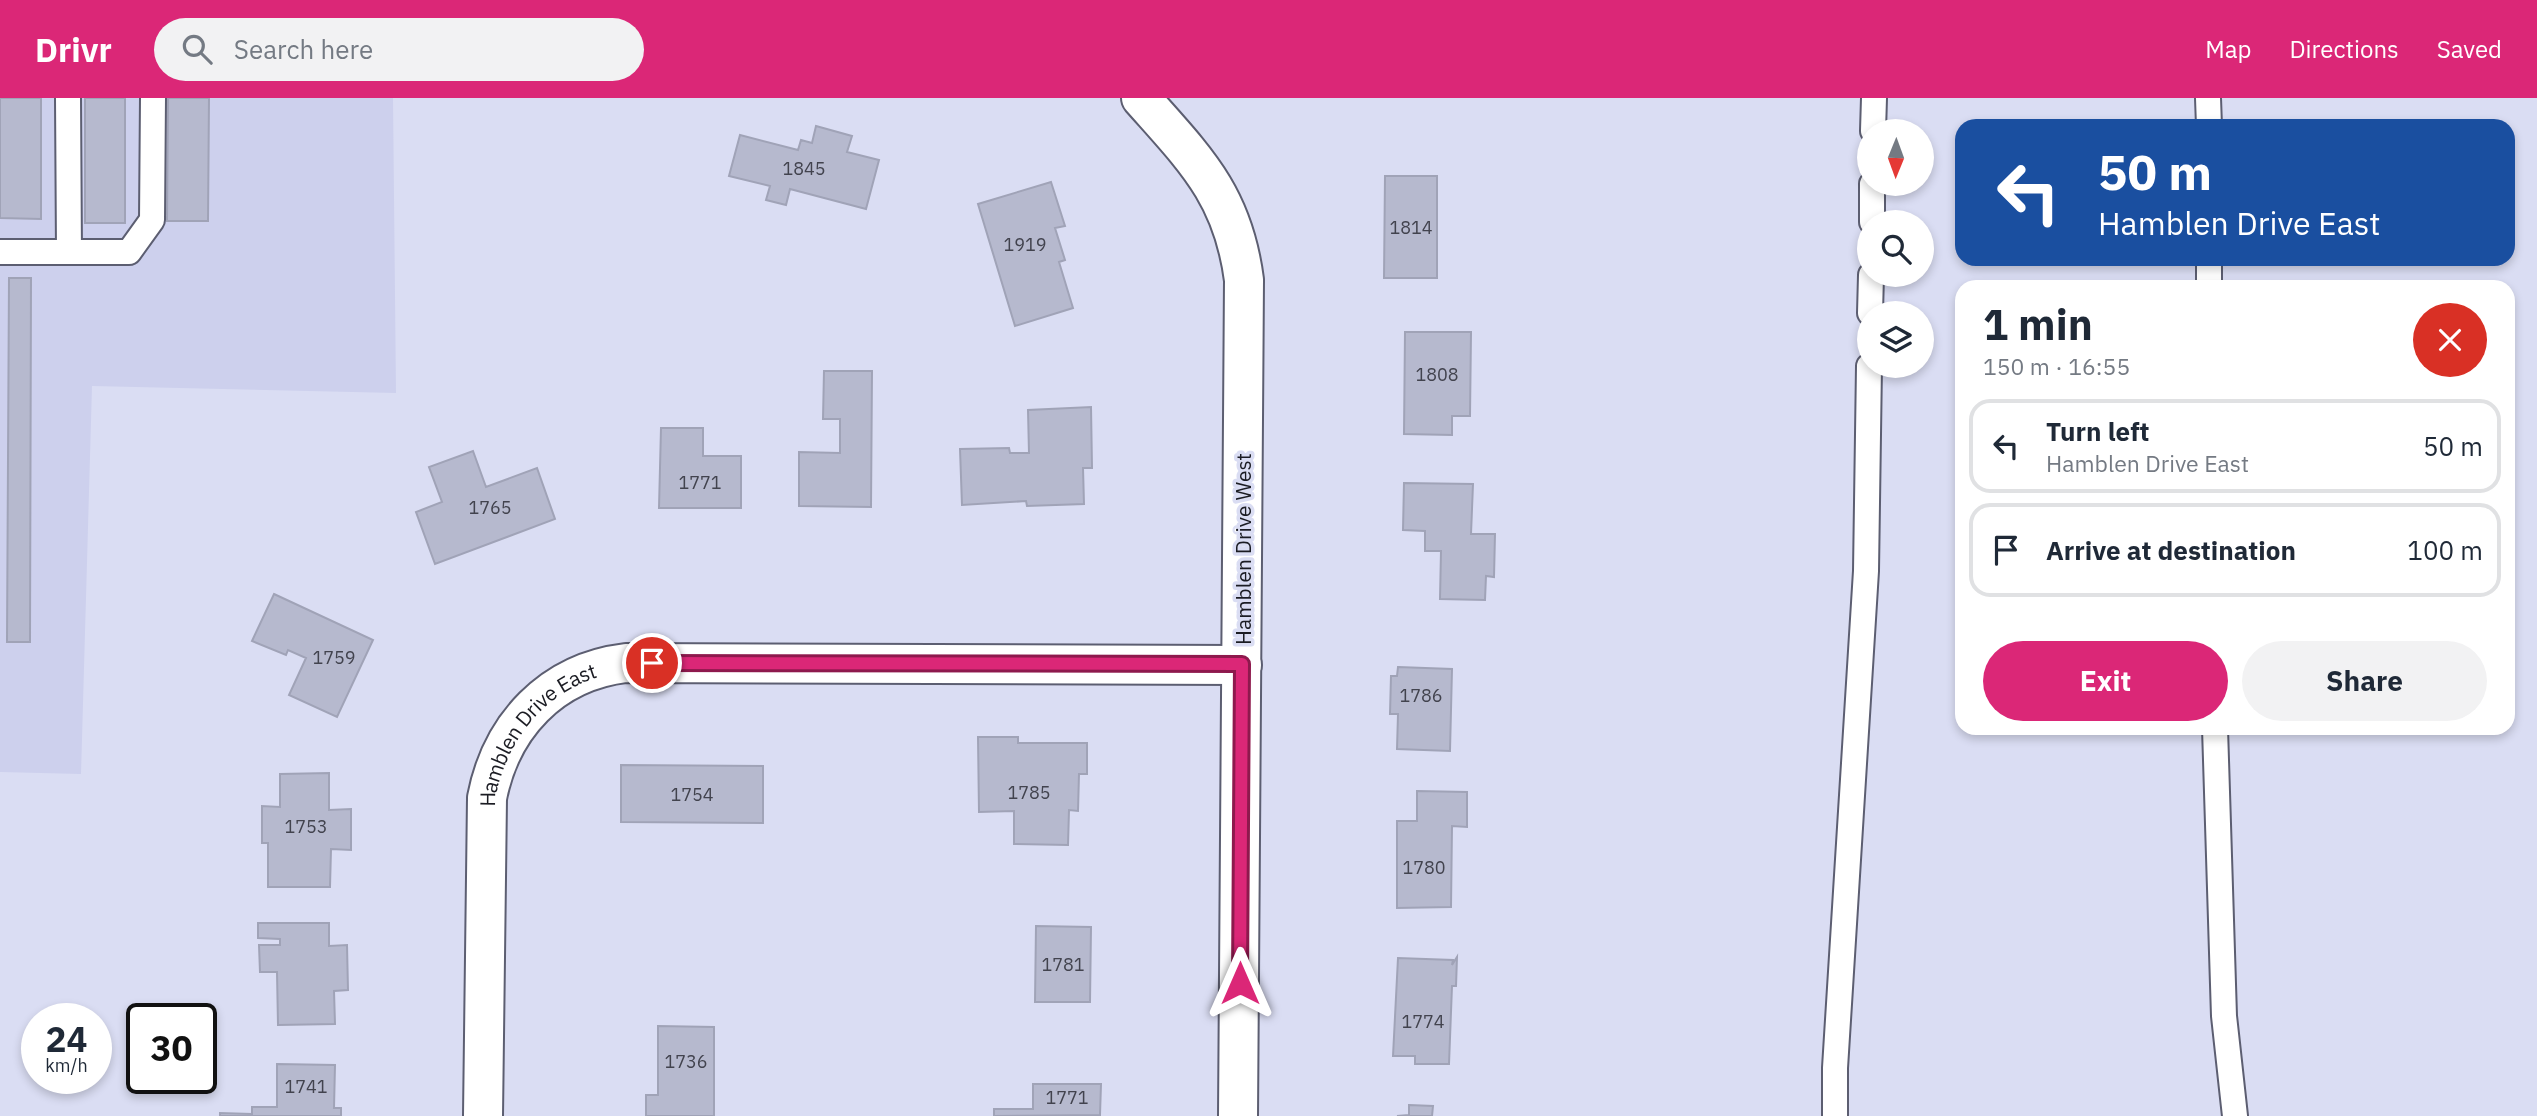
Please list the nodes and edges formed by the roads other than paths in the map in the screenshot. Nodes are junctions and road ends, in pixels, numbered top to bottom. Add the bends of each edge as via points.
1 (68, 98) edge
2 (153, 98) edge
3 (1141, 98) edge
4 (1874, 98) edge
5 (2208, 98) edge
6 (1873, 119) edge
7 (2208, 119) edge
8 (0, 252) edge
9 (69, 252) junction
10 (1869, 378) edge
11 (1242, 664) junction
12 (2215, 735) edge
13 (483, 1116) edge
14 (1238, 1116) edge
15 (1835, 1116) edge
16 (2235, 1116) edge

1 - 9 lane
2 - 9 lane via 152,220 129,253
3 - 11 street, Hamblen Drive West via 1217,189 1242,265
4 - 6 lane
5 - 7 lane
8 - 9 lane
10 - 15 lane via 1866,571
11 - 13 street, Hamblen Drive East via 626,663 589,671 555,688 515,726 496,762 487,798
11 - 14 street, Hamblen Drive West
12 - 16 lane via 2224,1016

